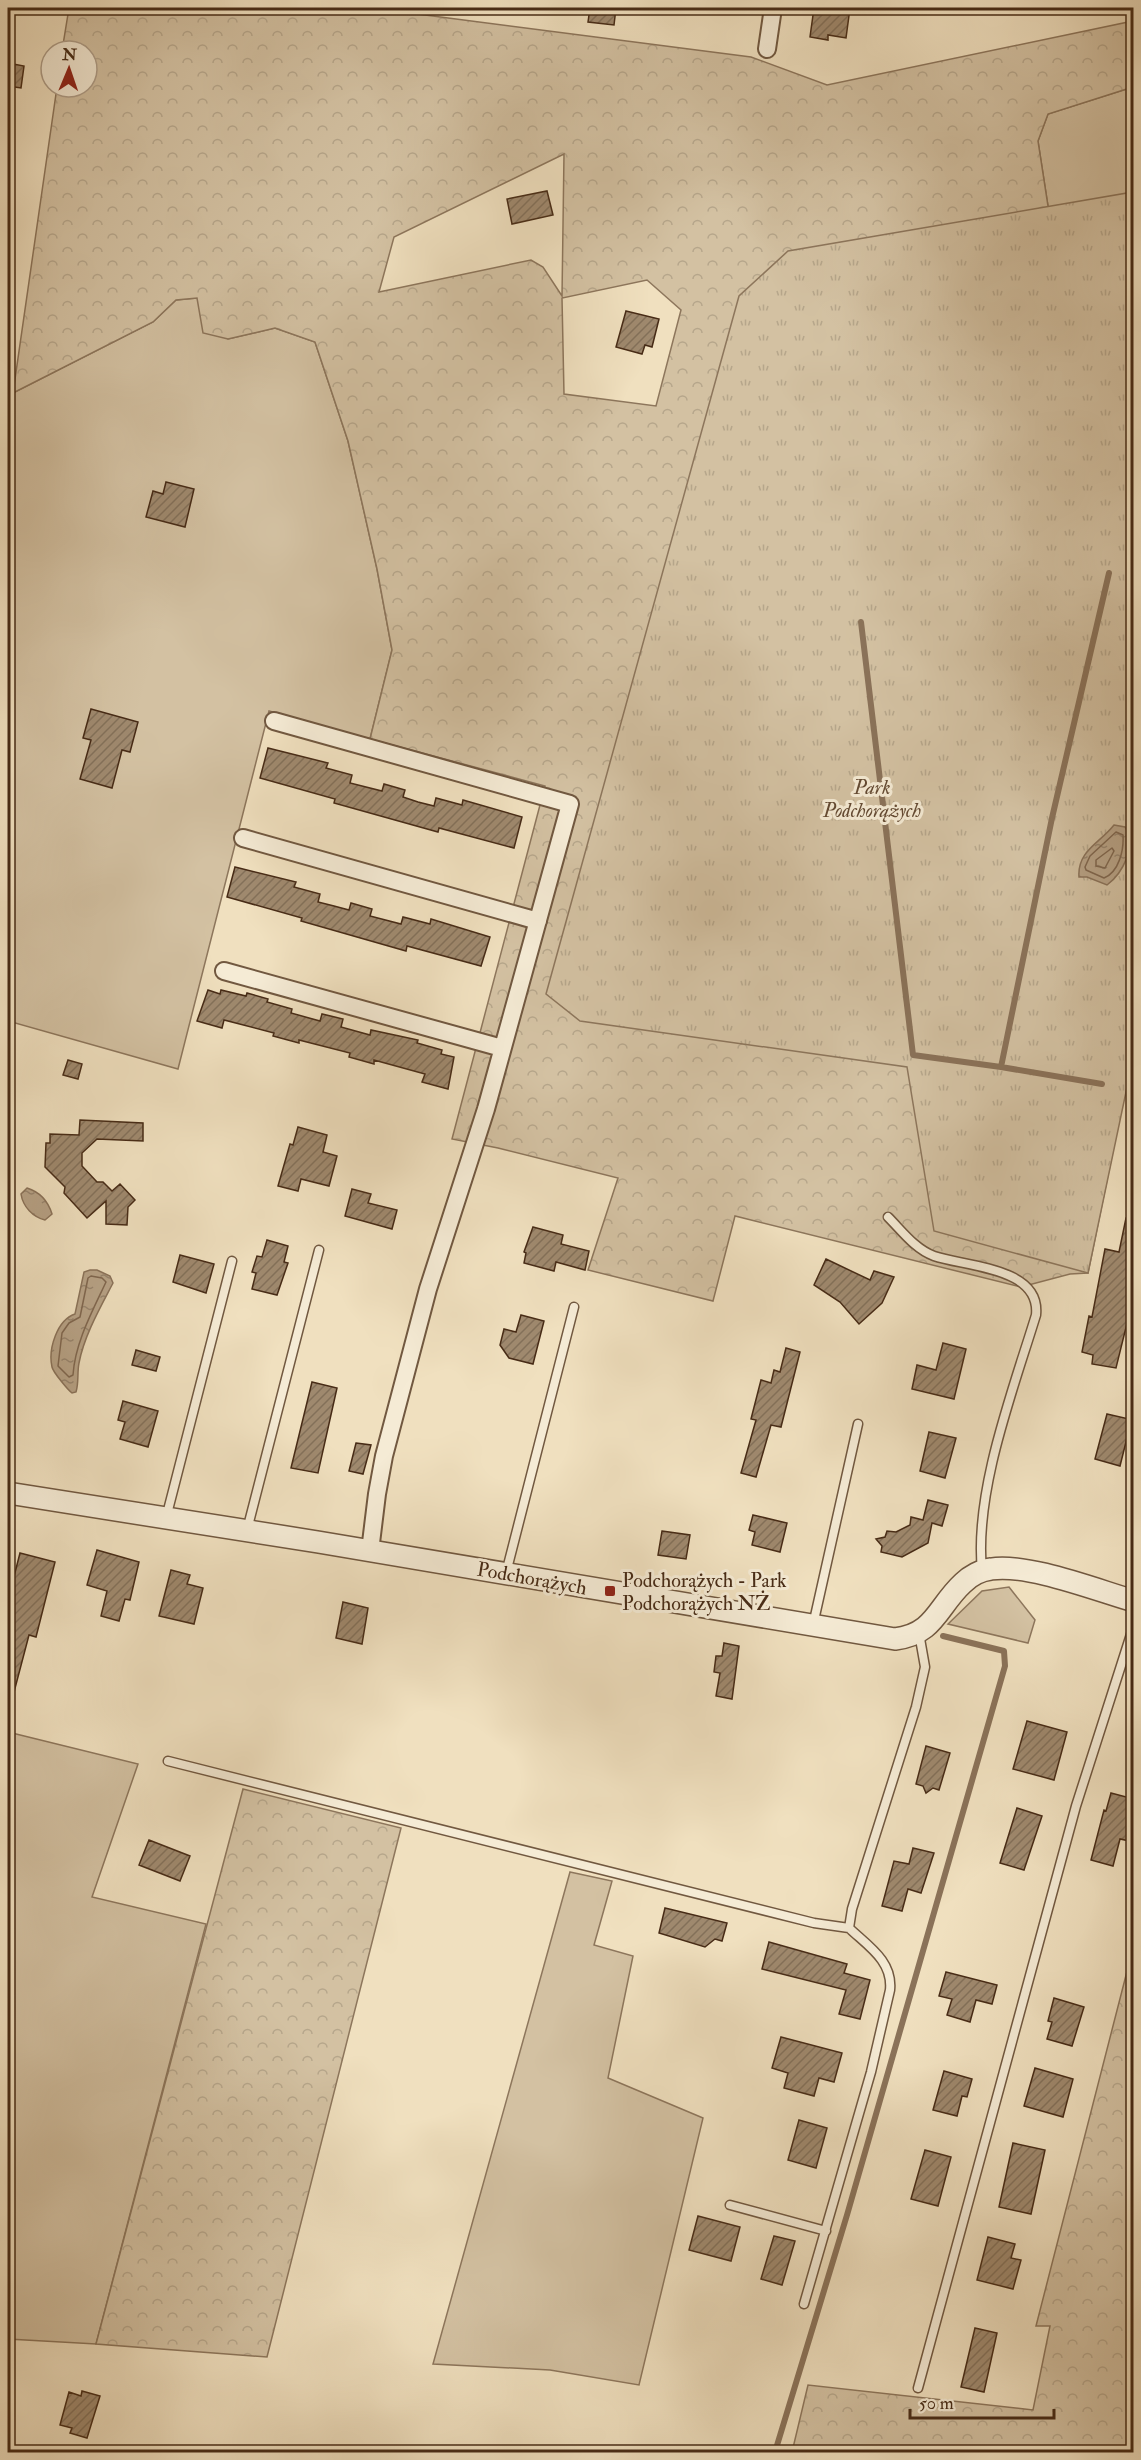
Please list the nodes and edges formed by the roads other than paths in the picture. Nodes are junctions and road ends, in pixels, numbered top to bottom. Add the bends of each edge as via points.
1 (773, 8) edge
2 (767, 49) dead end
3 (274, 721) dead end
4 (243, 838) dead end
5 (538, 921) junction
6 (224, 971) dead end
7 (502, 1048) junction
8 (888, 1217) dead end
9 (319, 1250) dead end
10 (232, 1261) dead end
11 (574, 1307) dead end
12 (858, 1424) dead end
13 (8, 1493) edge
14 (166, 1518) junction
15 (247, 1531) junction
16 (370, 1551) junction
17 (982, 1571) junction
18 (506, 1573) junction
19 (1134, 1601) edge
20 (813, 1625) junction
21 (1134, 1625) edge
22 (919, 1633) junction
23 (168, 1761) dead end
24 (849, 1928) junction
25 (730, 2205) dead end
26 (826, 2231) junction
27 (804, 2304) dead end
28 (918, 2388) dead end

1 - 2 street
3 - 5 street via 570,804
4 - 5 street
5 - 7 street
6 - 7 street
7 - 16 street via 428,1289 384,1456
8 - 17 lane via 914,1244 932,1255 1019,1279 1037,1304 991,1474 981,1533
9 - 15 lane
10 - 14 lane
11 - 18 lane
12 - 20 lane
13 - 14 street, Podchorążych
14 - 15 street, Podchorążych
15 - 16 street, Podchorążych
16 - 18 street, Podchorążych
17 - 19 street via 1025,1570
17 - 22 street via 961,1584 937,1617
18 - 20 street, Podchorążych
20 - 22 street, Podchorążych via 895,1639
21 - 28 lane via 1076,1806
22 - 24 lane via 925,1667 916,1707
23 - 24 lane via 814,1923
24 - 26 lane via 882,1958 891,1980 871,2072
25 - 26 lane
26 - 27 lane

